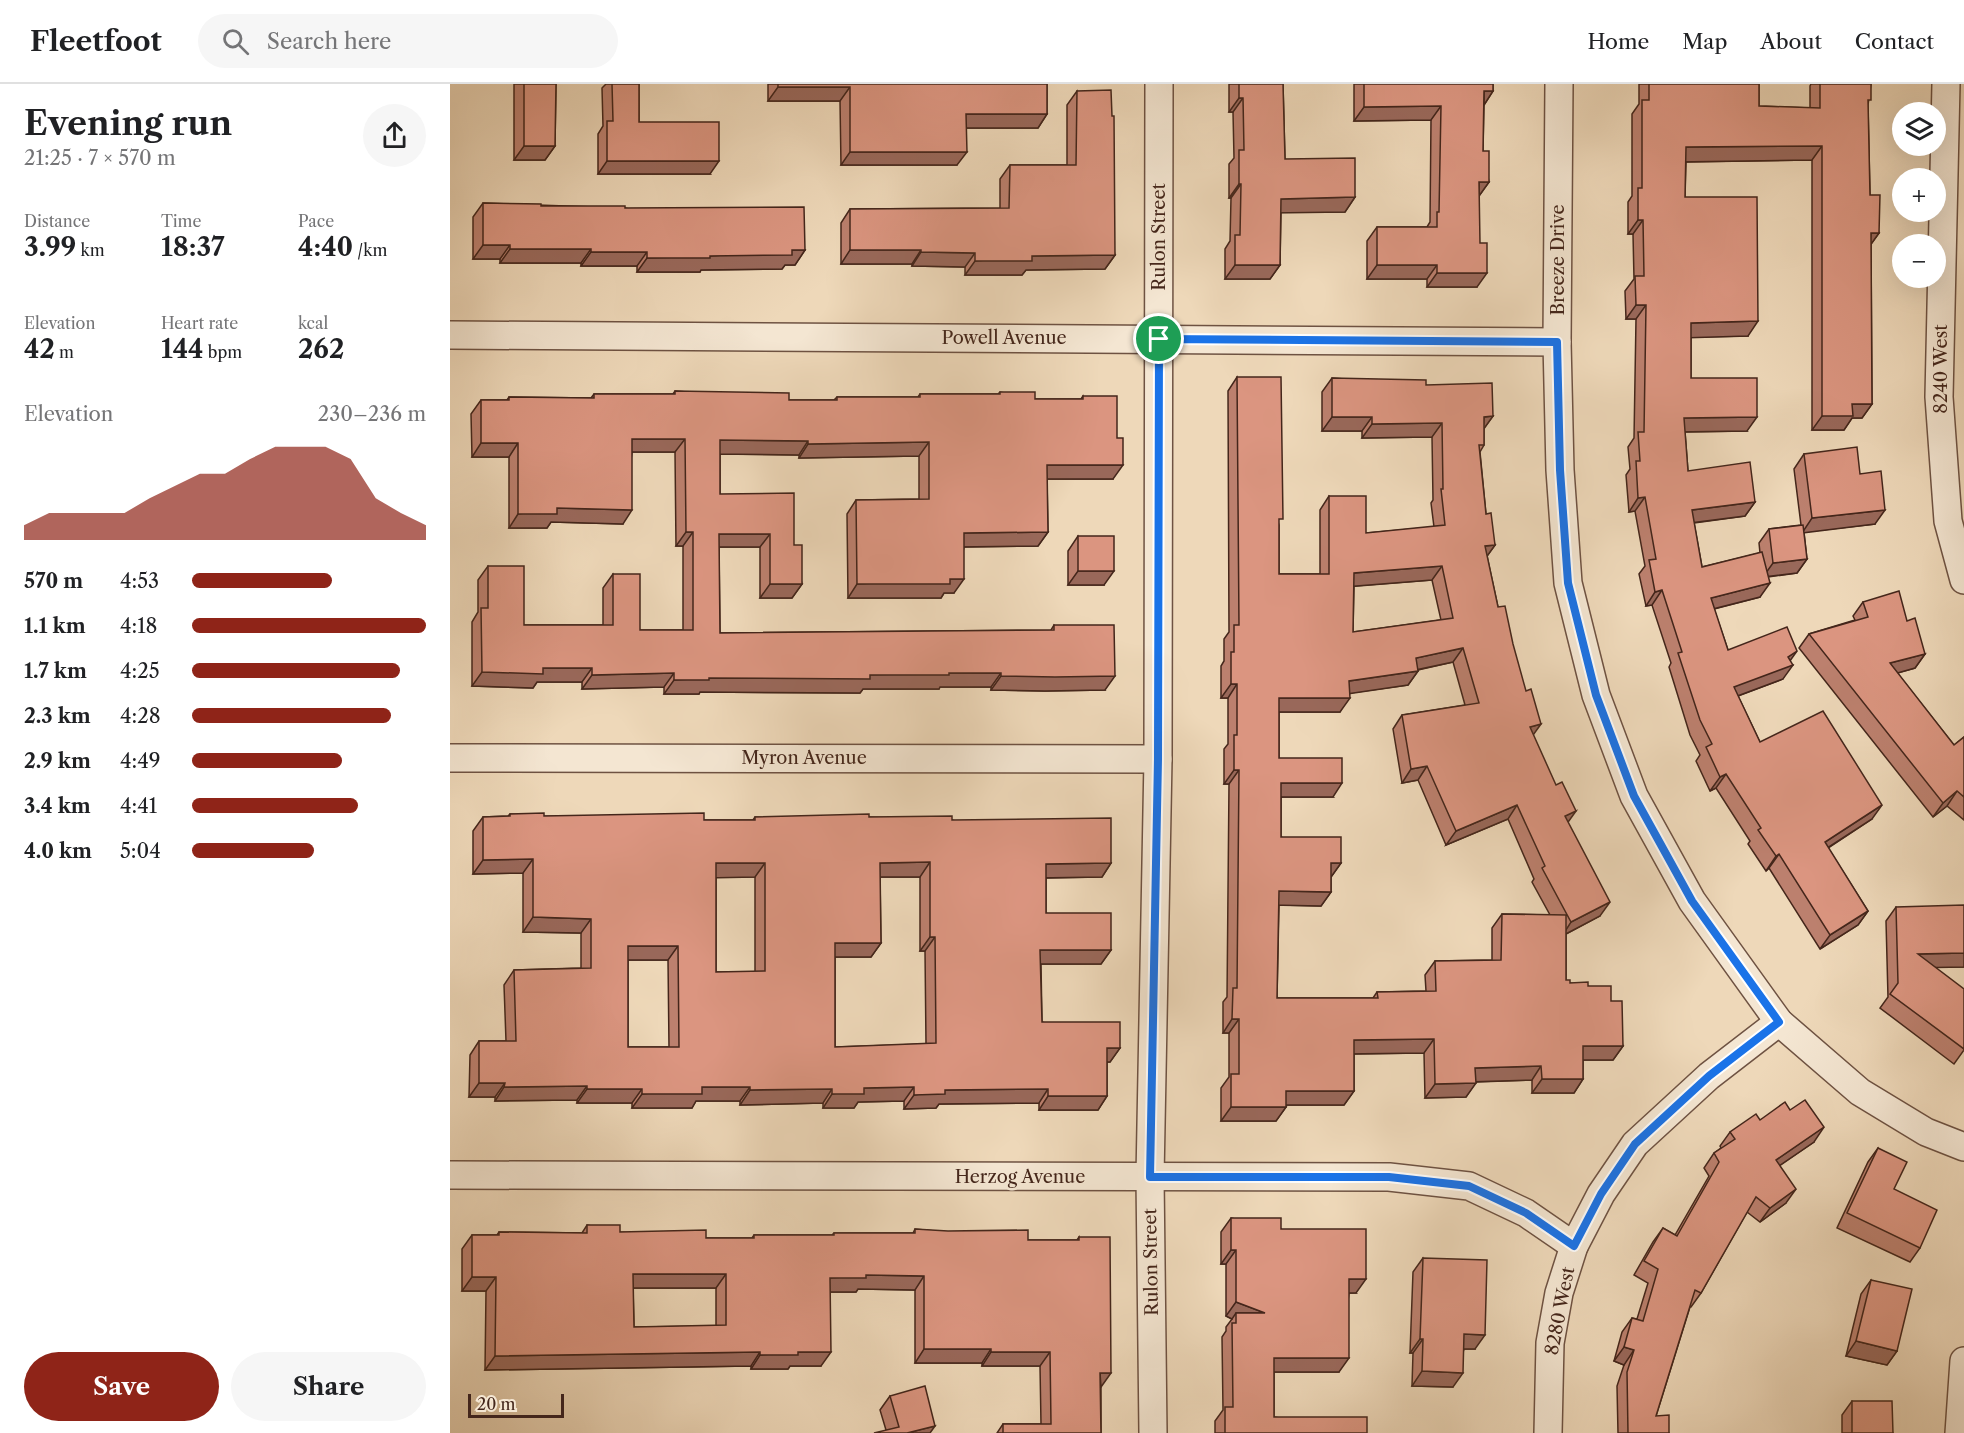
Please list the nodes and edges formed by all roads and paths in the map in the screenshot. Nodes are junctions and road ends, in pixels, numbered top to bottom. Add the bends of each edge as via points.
1 (1159, 84) edge
2 (1558, 84) edge
3 (1946, 84) edge
4 (450, 335) edge
5 (1159, 339) junction
6 (1557, 342) junction
7 (1964, 580) edge
8 (450, 758) edge
9 (1158, 759) junction
10 (1779, 1022) junction
11 (1964, 1148) edge
12 (450, 1175) edge
13 (1150, 1177) junction
14 (1574, 1246) junction
15 (1964, 1361) edge
16 (1153, 1433) edge
17 (1548, 1433) edge
18 (1959, 1433) edge

1 - 5 street, Rulon Street
2 - 6 street, Breeze Drive
3 - 7 street, 8240 West via 1939,397 1948,521
4 - 5 street, Powell Avenue
5 - 6 street, Powell Avenue
5 - 9 street, Rulon Street
6 - 10 street, Breeze Drive via 1568,583 1596,695 1634,796 1692,901
8 - 9 street, Myron Avenue
9 - 13 street, Rulon Street
10 - 11 street, Breeze Drive via 1860,1092 1926,1132
10 - 14 street, 8280 West via 1709,1076 1635,1144 1601,1194
12 - 13 street, Herzog Avenue
13 - 14 street, Herzog Avenue via 1389,1177 1469,1186 1526,1213
13 - 16 street, Rulon Street
14 - 17 street, 8280 West via 1550,1343
15 - 18 street

